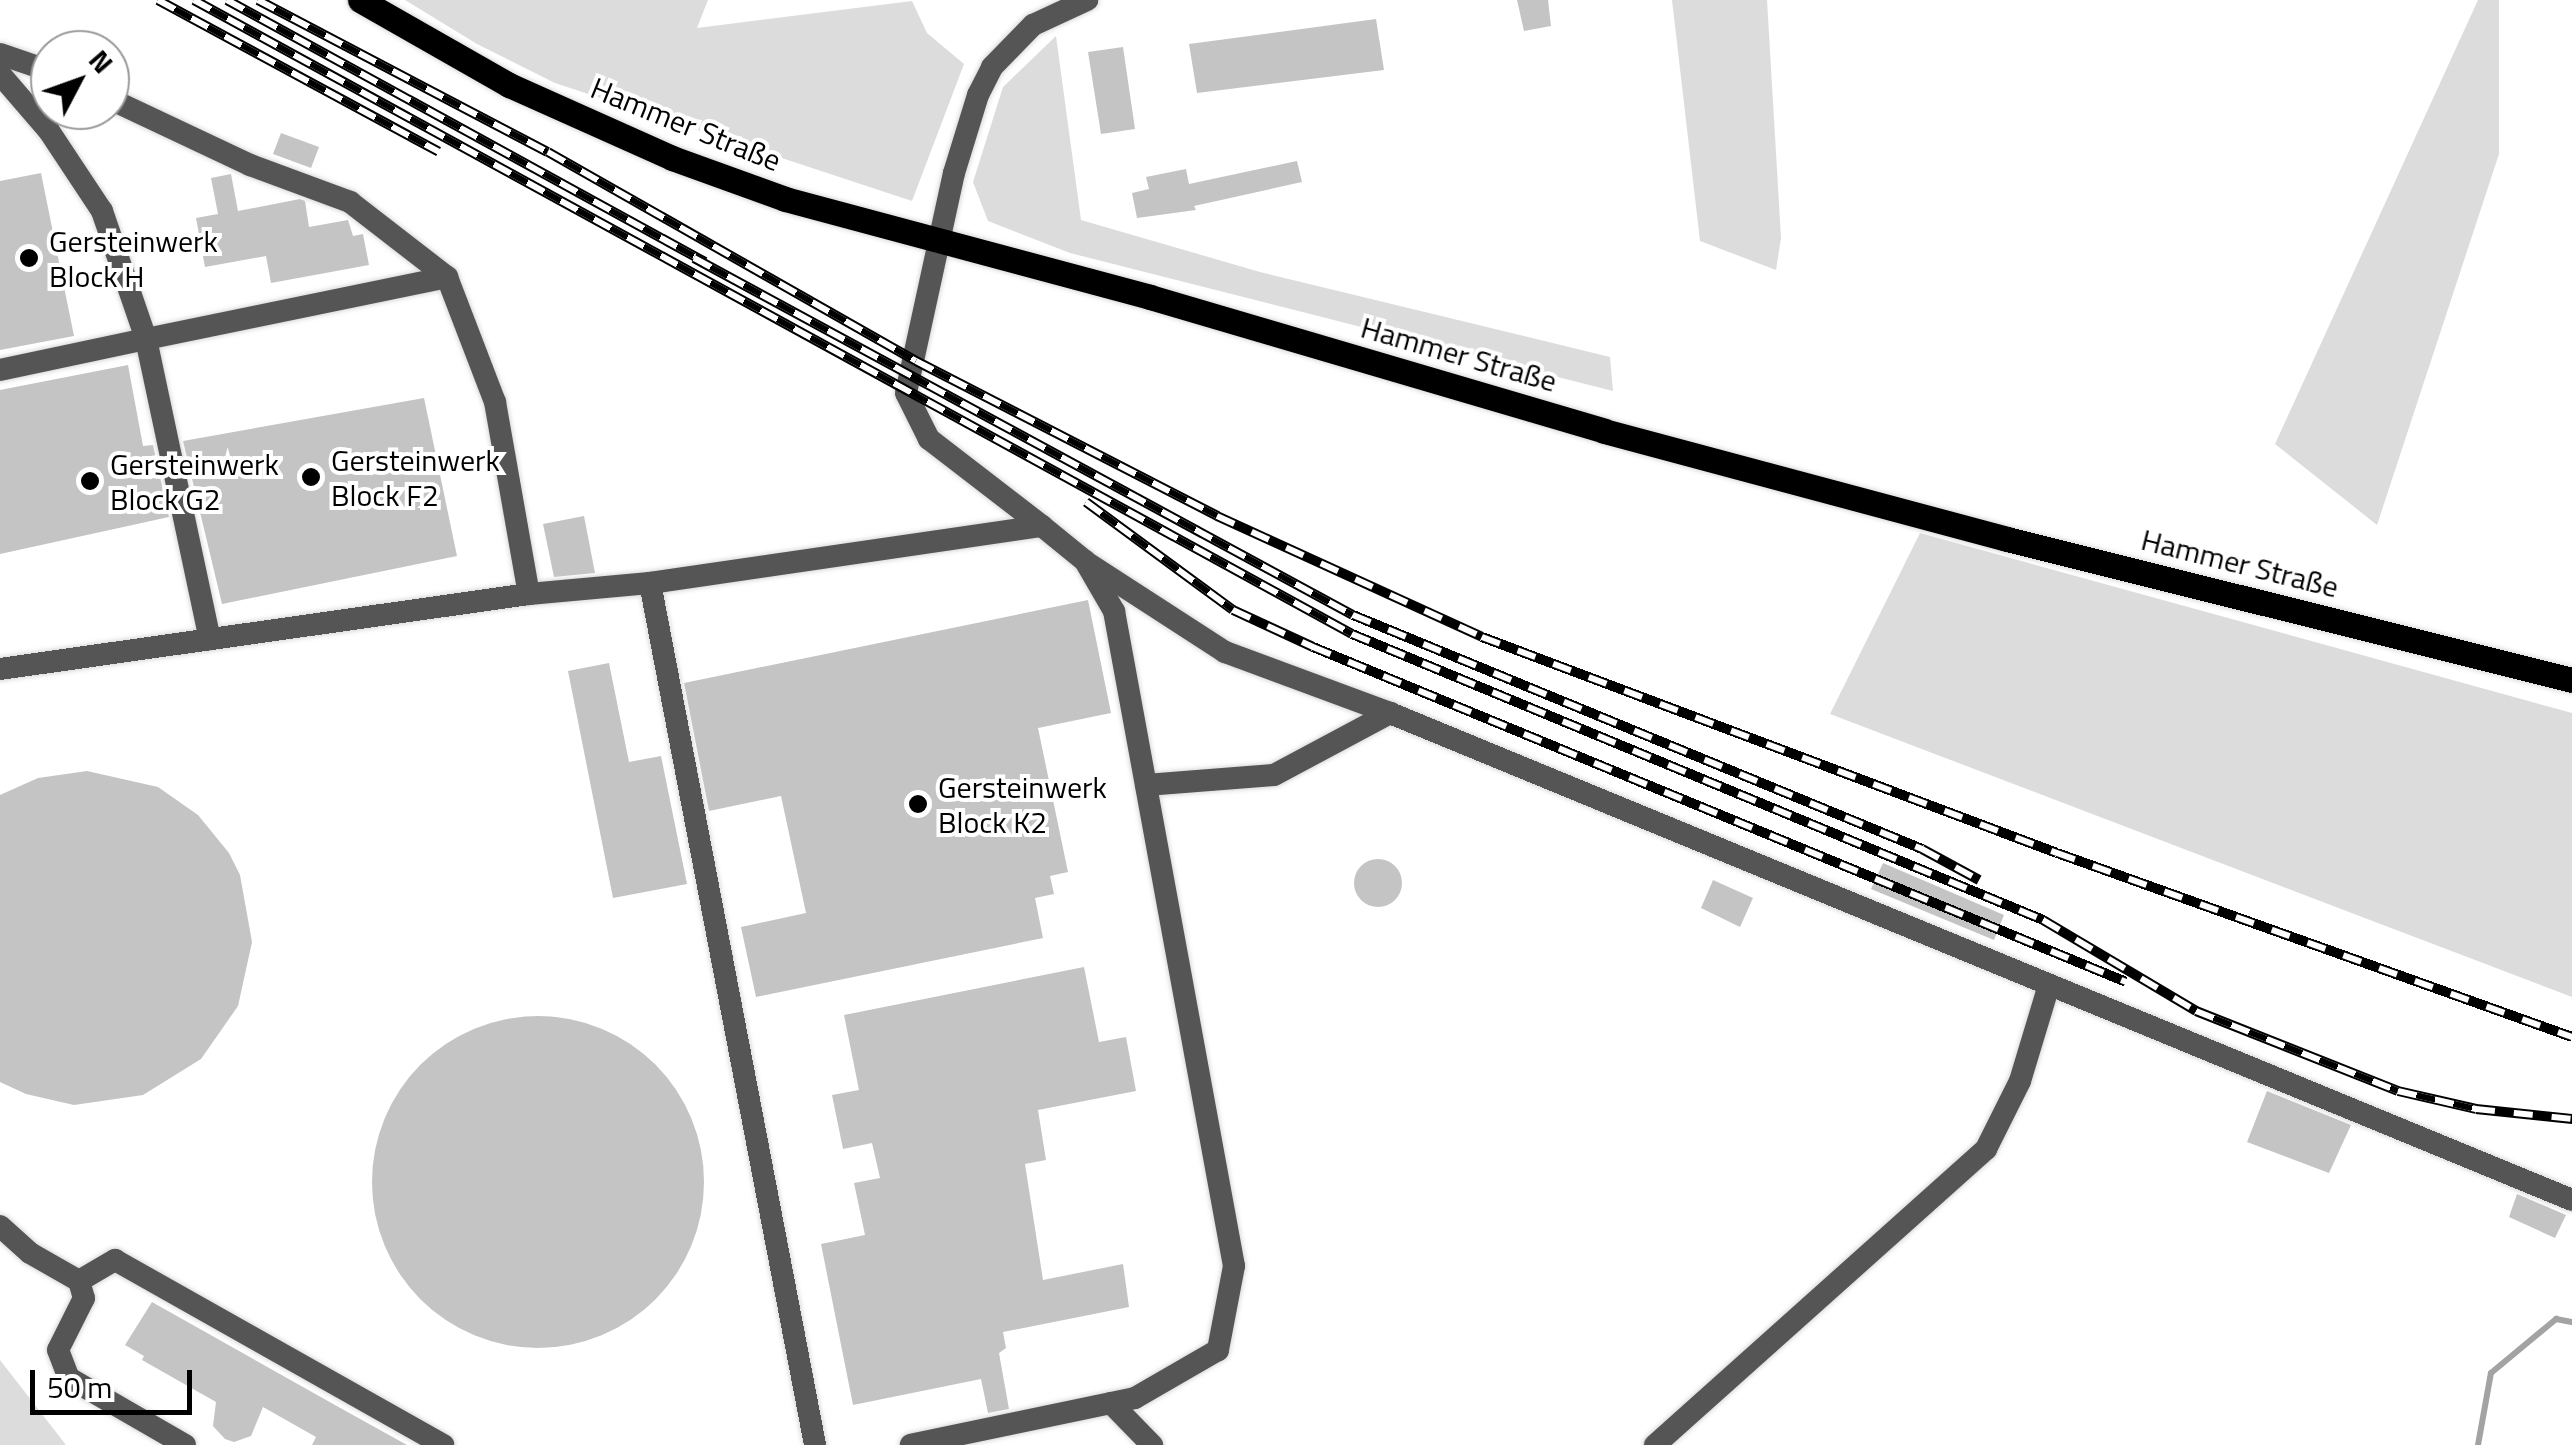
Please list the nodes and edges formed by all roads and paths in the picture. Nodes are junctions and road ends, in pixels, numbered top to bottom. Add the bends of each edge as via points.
1 (360, 0) edge
2 (1087, 0) edge
3 (0, 54) edge
4 (30, 64) edge
5 (0, 74) edge
6 (130, 108) edge
7 (940, 244) junction
8 (447, 277) junction
9 (146, 338) junction
10 (0, 370) edge
11 (1042, 526) junction
12 (1085, 561) junction
13 (650, 583) junction
14 (528, 594) junction
15 (210, 639) junction
16 (0, 669) edge
17 (2572, 680) edge
18 (1390, 713) junction
19 (1146, 785) junction
20 (2049, 985) junction
21 (2572, 1200) edge
22 (0, 1226) edge
23 (79, 1281) junction
24 (1111, 1403) junction
25 (186, 1445) edge
26 (443, 1445) edge
27 (815, 1445) edge
28 (911, 1445) edge
29 (1152, 1445) edge
30 (1656, 1445) edge

1 - 7 main road, Hammer Straße via 508,85 672,158
2 - 7 street via 1033,25 992,67 959,157
3 - 4 street
5 - 9 street via 49,131 102,211
6 - 8 street via 250,165 350,202
7 - 11 street via 908,402 928,439
7 - 17 main road, Hammer Straße via 1988,534
8 - 9 street
8 - 14 street via 495,402
9 - 10 street
9 - 15 street
11 - 12 street
11 - 13 street
12 - 18 street via 1225,652
12 - 19 street via 1114,611
13 - 14 street
13 - 27 street
14 - 15 street
15 - 16 street
18 - 19 street via 1274,774
18 - 20 street
19 - 24 street via 1234,1266 1218,1350 1135,1398
20 - 21 street
20 - 30 street via 2020,1081 1986,1150
22 - 23 street via 30,1253
23 - 25 street via 84,1298 58,1350 69,1378
23 - 26 street via 115,1260
24 - 28 street
24 - 29 street

